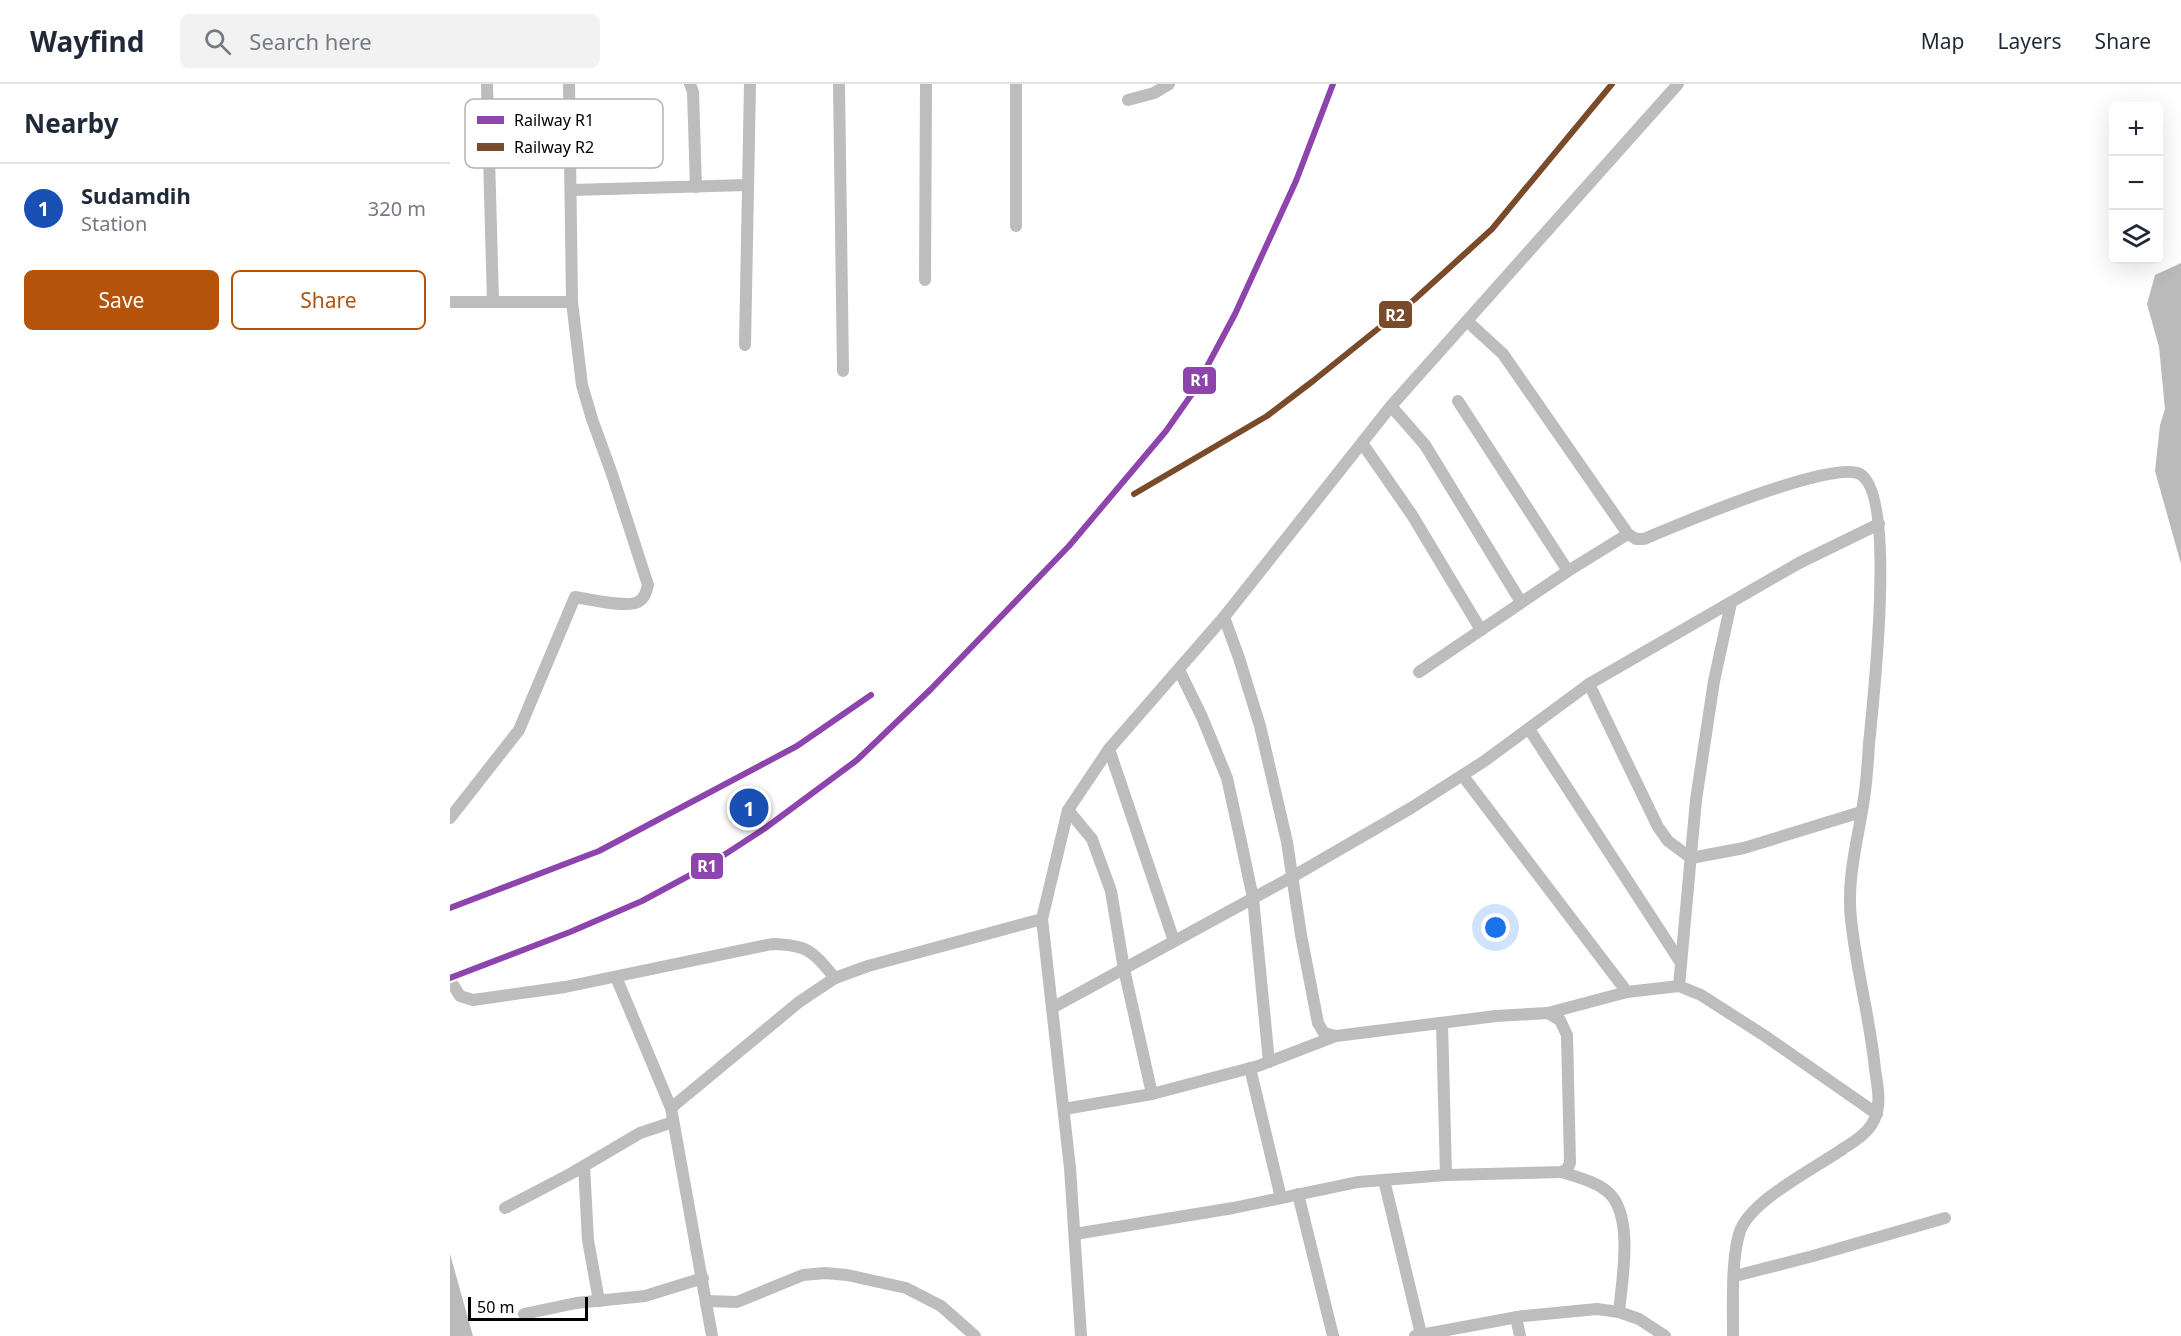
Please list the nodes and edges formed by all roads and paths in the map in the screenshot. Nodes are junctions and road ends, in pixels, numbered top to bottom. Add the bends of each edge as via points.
1 (487, 84) edge
2 (569, 84) edge
3 (690, 84) edge
4 (750, 84) edge
5 (839, 84) edge
6 (926, 84) edge
7 (1016, 84) edge
8 (1169, 84) edge
9 (1678, 84) edge
10 (487, 99) edge
11 (569, 99) edge
12 (1128, 100) dead end
13 (489, 168) edge
14 (571, 168) edge
15 (748, 186) junction
16 (696, 188) junction
17 (571, 190) junction
18 (1016, 226) dead end
19 (925, 280) dead end
20 (450, 302) edge
21 (493, 302) junction
22 (572, 302) junction
23 (1467, 321) junction
24 (745, 345) dead end
25 (843, 371) dead end
26 (1458, 401) dead end
27 (1391, 406) junction
28 (1362, 442) junction
29 (1879, 524) junction
30 (1628, 534) junction
31 (1568, 571) junction
32 (1521, 602) junction
33 (1731, 603) junction
34 (1224, 617) junction
35 (1481, 630) junction
36 (1179, 670) junction
37 (1419, 672) dead end
38 (1589, 684) junction
39 (1529, 729) junction
40 (1109, 748) junction
41 (1463, 776) junction
42 (1068, 810) junction
43 (1861, 812) junction
44 (450, 818) edge
45 (1691, 858) junction
46 (1292, 877) junction
47 (1253, 898) junction
48 (1042, 919) junction
49 (1174, 941) junction
50 (1681, 963) junction
51 (1124, 969) junction
52 (616, 977) junction
53 (835, 978) junction
54 (450, 980) edge
55 (1679, 986) junction
56 (1627, 992) junction
57 (1052, 1008) junction
58 (1548, 1013) junction
59 (1442, 1023) junction
60 (1336, 1036) junction
61 (1269, 1062) junction
62 (1250, 1068) junction
63 (1152, 1094) junction
64 (671, 1108) junction
65 (1064, 1109) junction
66 (1877, 1114) junction
67 (673, 1122) junction
68 (584, 1166) junction
69 (1562, 1172) junction
70 (1446, 1174) junction
71 (1384, 1180) junction
72 (1298, 1194) junction
73 (1281, 1198) junction
74 (505, 1208) dead end
75 (1945, 1218) dead end
76 (1075, 1234) junction
77 (1735, 1276) junction
78 (703, 1278) junction
79 (599, 1301) junction
80 (706, 1301) junction
81 (1619, 1312) junction
82 (524, 1314) dead end
83 (1516, 1317) junction
84 (1418, 1335) edge
85 (712, 1336) edge
86 (975, 1336) edge
87 (1081, 1336) edge
88 (1333, 1336) edge
89 (1520, 1336) edge
90 (1665, 1336) edge
91 (1733, 1336) edge

1 - 10 street
2 - 11 street
3 - 16 street
4 - 15 street
5 - 25 street
6 - 19 street
7 - 18 street
8 - 12 street
9 - 23 street
13 - 21 street
14 - 17 street
15 - 16 street
15 - 24 street
16 - 17 street
17 - 22 street
20 - 21 street
21 - 22 street
22 - 44 street via 582,385 648,585 646,594 638,602 628,604 575,597 519,730
23 - 27 street
23 - 30 street via 1508,362
26 - 31 street
27 - 28 street
27 - 32 street via 1425,445
28 - 34 street
28 - 35 street via 1412,515
29 - 30 street via 1866,479 1859,473 1845,472 1789,484 1644,539
29 - 33 street via 1799,563
29 - 43 street via 1881,571 1875,675
30 - 31 street
31 - 32 street
32 - 35 street
33 - 38 street
33 - 45 street via 1714,681
34 - 36 street
34 - 46 street via 1260,726
35 - 37 street
36 - 40 street
36 - 47 street via 1227,778
38 - 39 street
38 - 45 street via 1658,827 1668,841
39 - 41 street
39 - 50 street
40 - 42 street
40 - 49 street
41 - 46 street
41 - 56 street
42 - 48 street
42 - 51 street via 1092,839 1102,863 1111,891
43 - 45 street via 1744,848
43 - 66 street via 1851,868 1850,917 1873,1047
45 - 50 street
46 - 47 street
46 - 60 street via 1318,1023 1324,1033
47 - 49 street
47 - 61 street
48 - 53 street
48 - 57 street
49 - 51 street
50 - 55 street
51 - 57 street
51 - 63 street
52 - 53 street via 772,944 795,945 812,952
52 - 54 street via 473,1000 460,996
52 - 64 street
53 - 64 street via 799,1002
55 - 56 street
55 - 66 street via 1701,995 1766,1036
56 - 58 street
57 - 65 street
58 - 59 street
58 - 69 street via 1560,1020 1567,1035 1570,1163
59 - 60 street
59 - 70 street
60 - 61 street
61 - 62 street
62 - 63 street
62 - 73 street
63 - 65 street
64 - 67 street
65 - 76 street
66 - 77 street via 1871,1126 1851,1144 1754,1210 1740,1230
67 - 68 street via 640,1133
67 - 78 street
68 - 74 street
68 - 79 street via 588,1240
69 - 70 street
69 - 81 street via 1594,1184 1618,1204 1624,1256
70 - 71 street
71 - 72 street
71 - 84 street
72 - 73 street
72 - 88 street
73 - 76 street
75 - 77 street
76 - 87 street
77 - 91 street
78 - 79 street via 645,1296
78 - 80 street
79 - 82 street
80 - 85 street
80 - 86 street via 737,1302 803,1275 847,1275 906,1288 940,1306
81 - 83 street via 1588,1310
81 - 90 street via 1639,1319
83 - 84 street
83 - 89 street

